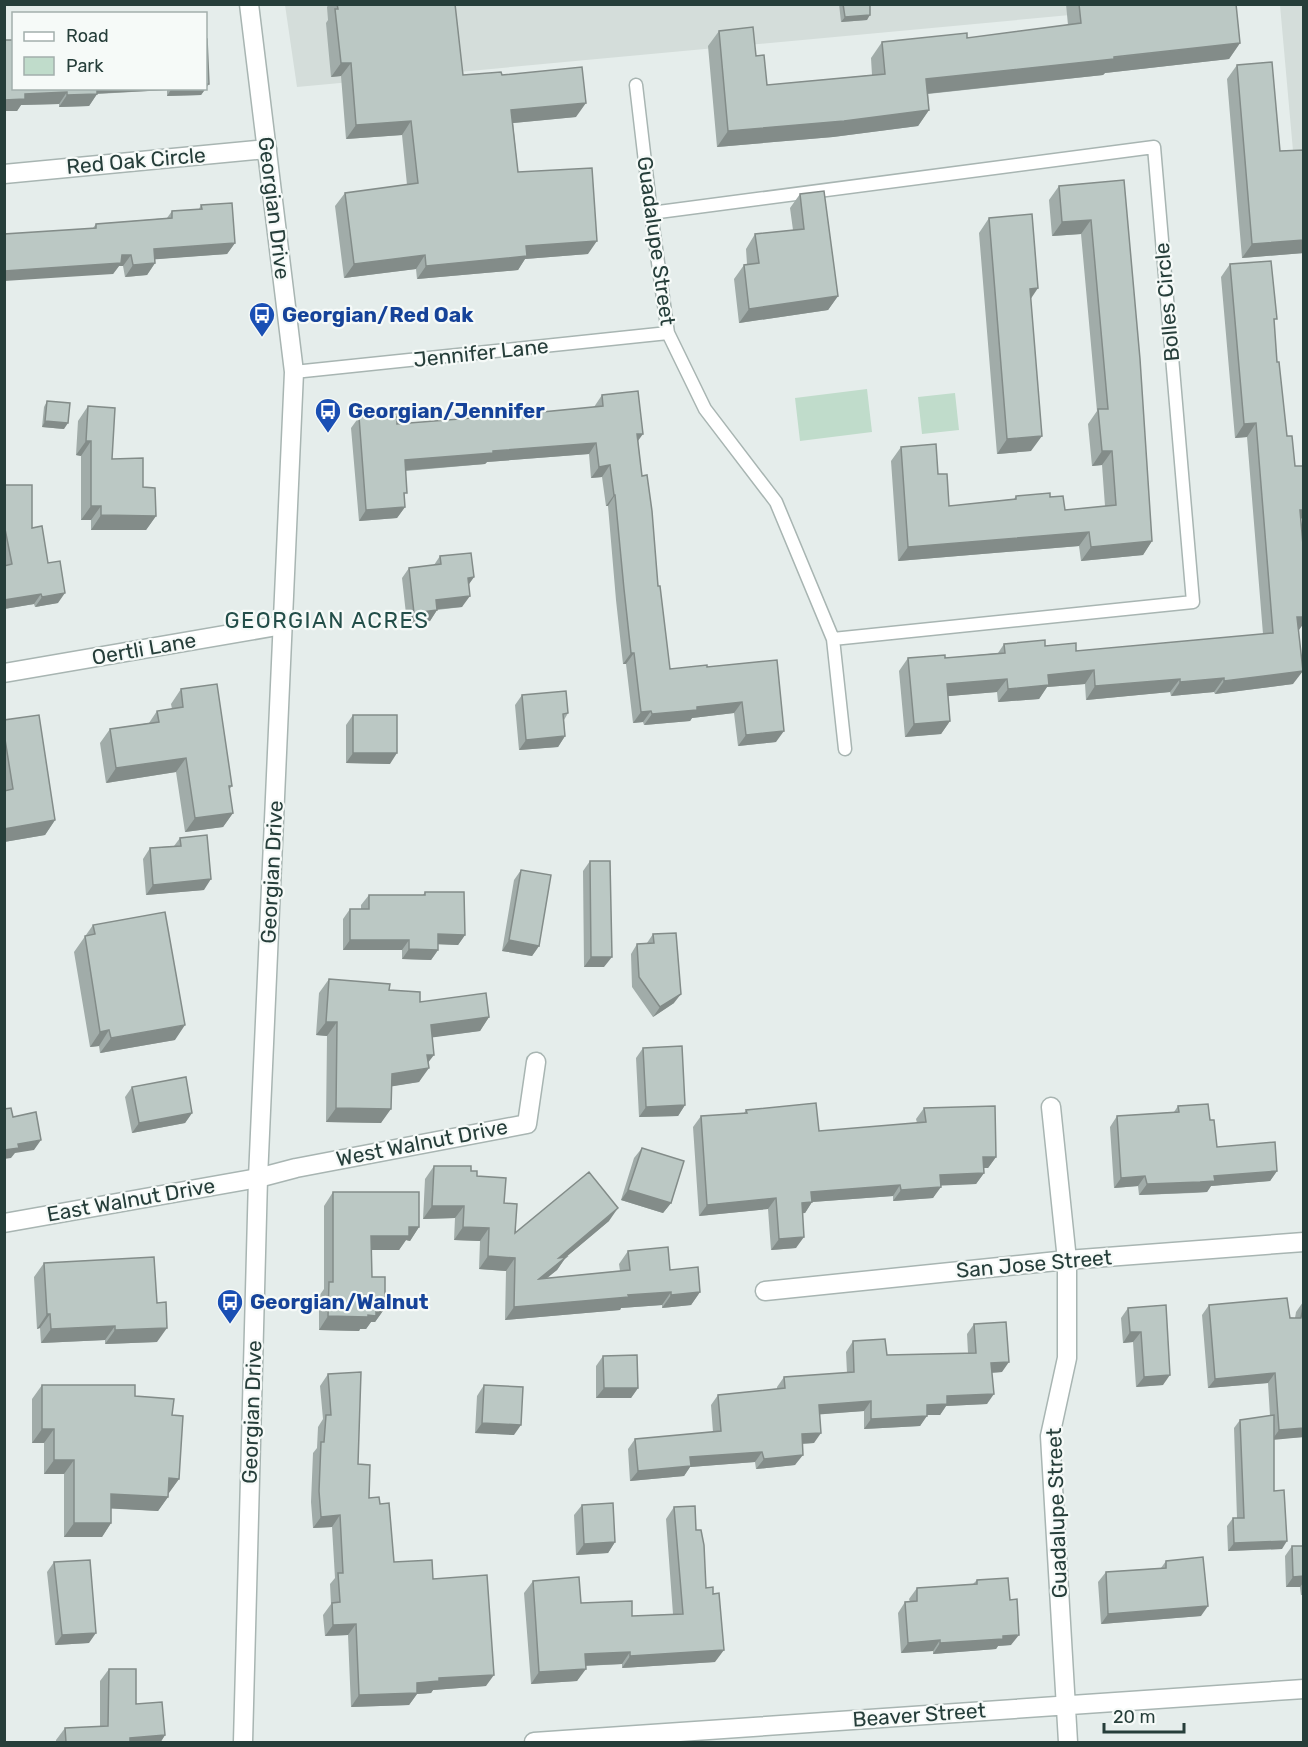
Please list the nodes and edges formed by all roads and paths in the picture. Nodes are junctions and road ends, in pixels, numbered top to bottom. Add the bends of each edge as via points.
1 (249, 4) edge
2 (636, 85) dead end
3 (267, 149) junction
4 (4, 174) edge
5 (651, 213) junction
6 (668, 333) junction
7 (294, 372) junction
8 (283, 625) junction
9 (833, 639) junction
10 (4, 673) edge
11 (845, 749) dead end
12 (536, 1062) dead end
13 (1051, 1107) dead end
14 (258, 1178) junction
15 (4, 1223) edge
16 (1304, 1242) edge
17 (1067, 1260) junction
18 (765, 1291) dead end
19 (1304, 1689) edge
20 (1065, 1704) junction
21 (243, 1743) edge
22 (534, 1743) edge
23 (1068, 1743) edge

1 - 3 street, Georgian Drive
2 - 5 lane, Guadalupe Street
3 - 4 street, Red Oak Circle
3 - 7 street, Georgian Drive
5 - 6 lane, Guadalupe Street
5 - 9 lane, Bolles Circle via 1154,147 1193,602
6 - 7 lane, Jennifer Lane
6 - 9 lane, Guadalupe Street via 705,409 776,502
7 - 8 street, Georgian Drive
8 - 10 street, Oertli Lane
8 - 14 street, Georgian Drive
9 - 11 lane, Guadalupe Street
12 - 14 street, West Walnut Drive via 527,1124
13 - 17 street, Guadalupe Street
14 - 15 street, East Walnut Drive
14 - 21 street, Georgian Drive
16 - 17 street, San Jose Street
17 - 18 street, San Jose Street
17 - 20 street, Guadalupe Street via 1067,1358 1050,1436
19 - 20 street, Beaver Street
20 - 22 street, Beaver Street
20 - 23 street, Guadalupe Street

